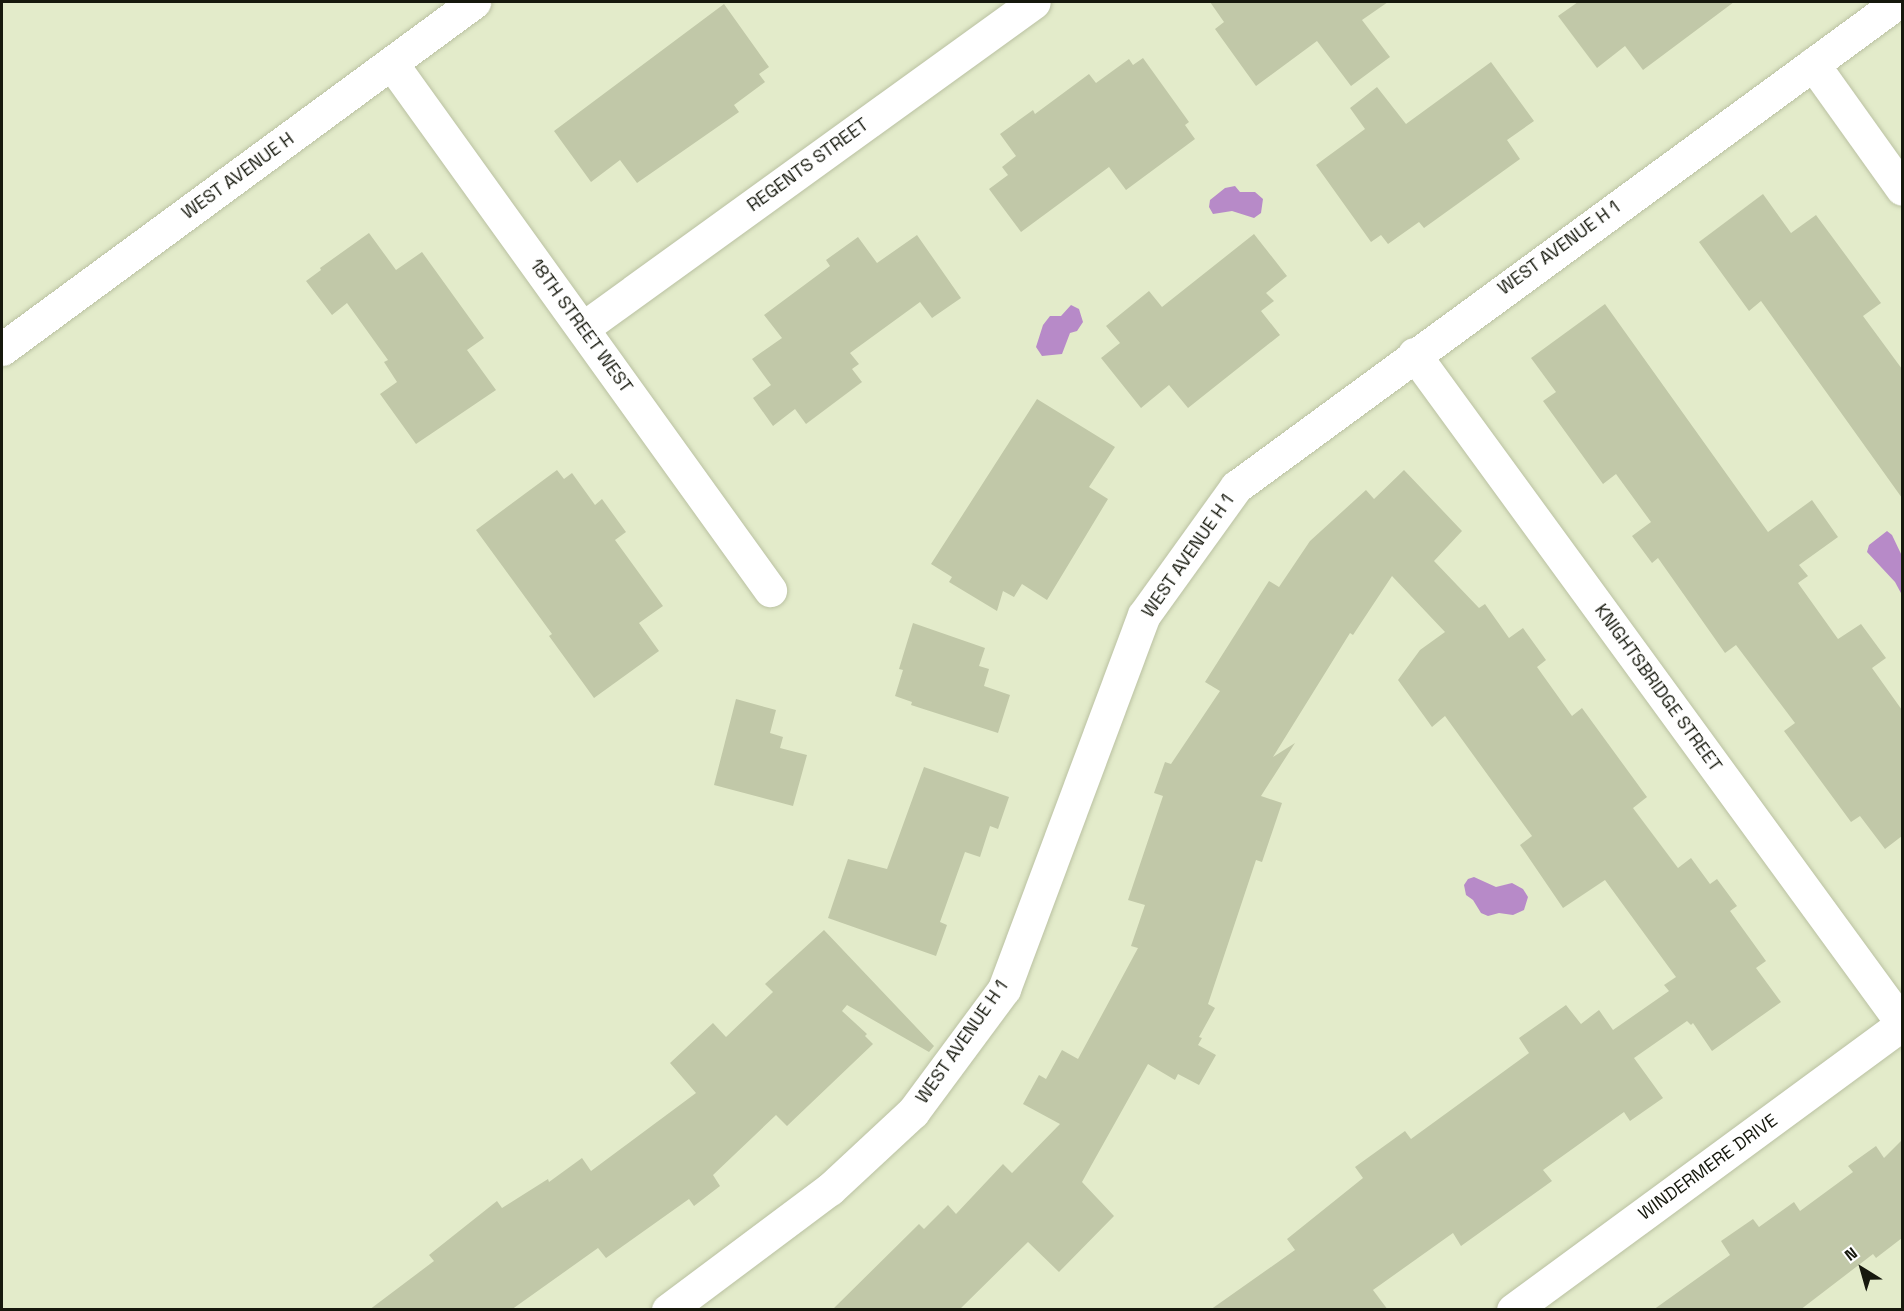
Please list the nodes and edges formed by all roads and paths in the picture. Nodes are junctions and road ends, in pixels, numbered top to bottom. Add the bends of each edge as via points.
1 (474, 2) edge
2 (1034, 2) edge
3 (1898, 2) edge
4 (392, 64) junction
5 (1813, 64) junction
6 (1902, 189) edge
7 (583, 328) junction
8 (2, 349) edge
9 (1414, 354) junction
10 (770, 590) dead end
11 (1902, 1023) edge
12 (668, 1310) edge
13 (1513, 1310) edge

1 - 4 street, WEST AVENUE H
2 - 7 street, REGENTS STREET
3 - 5 street, WEST AVENUE H 1
4 - 7 street, 18TH STREET WEST
4 - 8 street, WEST AVENUE H
5 - 6 street
5 - 9 street, WEST AVENUE H 1
7 - 10 street, 18TH STREET WEST
9 - 11 street, KNIGHTSBRIDGE STREET
9 - 12 street, WEST AVENUE H 1 via 1236,487 1144,615 1004,989 913,1112 830,1189
11 - 13 street, WINDERMERE DRIVE

